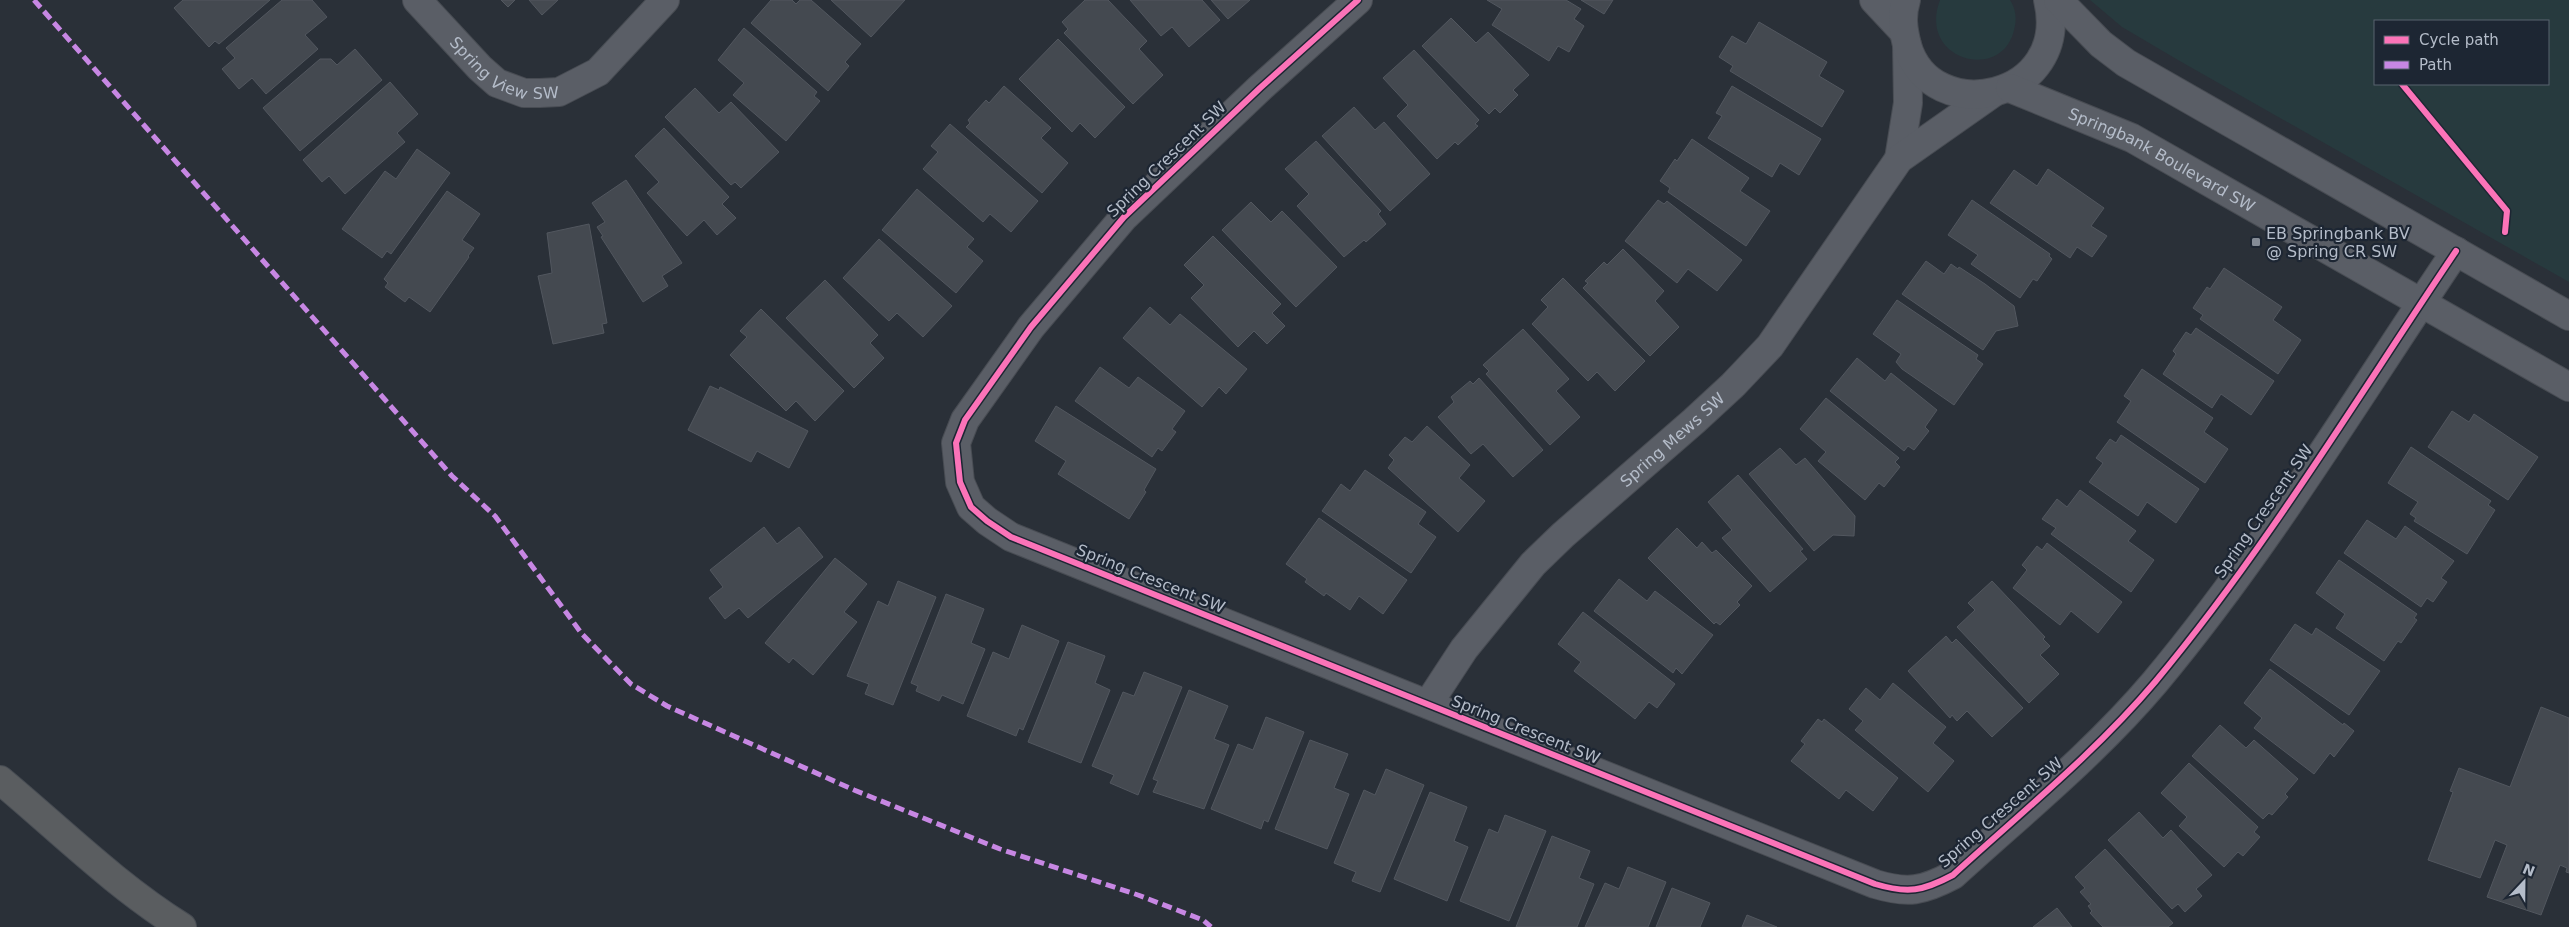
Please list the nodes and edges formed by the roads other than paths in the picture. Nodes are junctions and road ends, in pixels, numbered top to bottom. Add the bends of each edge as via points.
1 (417, 0) edge
2 (665, 0) edge
3 (1358, 0) edge
4 (1874, 0) edge
5 (1906, 0) edge
6 (2048, 0) edge
7 (2058, 0) edge
8 (1905, 38) junction
9 (2001, 90) junction
10 (1899, 158) junction
11 (2456, 252) junction
12 (2421, 304) junction
13 (2569, 316) edge
14 (2569, 387) edge
15 (1428, 704) junction
16 (0, 780) edge
17 (182, 927) edge

1 - 2 street, Spring View SW via 497,83 524,93 540,93 559,92 598,72
3 - 15 street, Spring Crescent SW via 1124,217 1031,327 965,420 956,443 958,466 960,482 971,507 1011,537
4 - 8 street
5 - 8 street, Spring Mews SW via 1903,9
6 - 9 street, Spring Mews SW via 2052,22 2049,42 2036,66 2026,76
7 - 11 street via 2101,44 2126,63
8 - 9 street via 1910,54 1923,72 1942,86 1964,94
8 - 10 street, Spring Mews SW via 1908,104
9 - 10 street, Spring Mews SW
9 - 12 street, Springbank Boulevard SW via 2132,138
10 - 15 street, Spring Mews SW via 1770,346 1700,415 1533,564 1464,649
11 - 12 street, Spring Crescent SW
11 - 13 street
12 - 14 street, Springbank Boulevard SW
12 - 15 street, Spring Crescent SW via 2262,541 2154,682 2105,737 1953,874 1932,886 1911,891 1875,884
16 - 17 highway via 101,868 157,912

